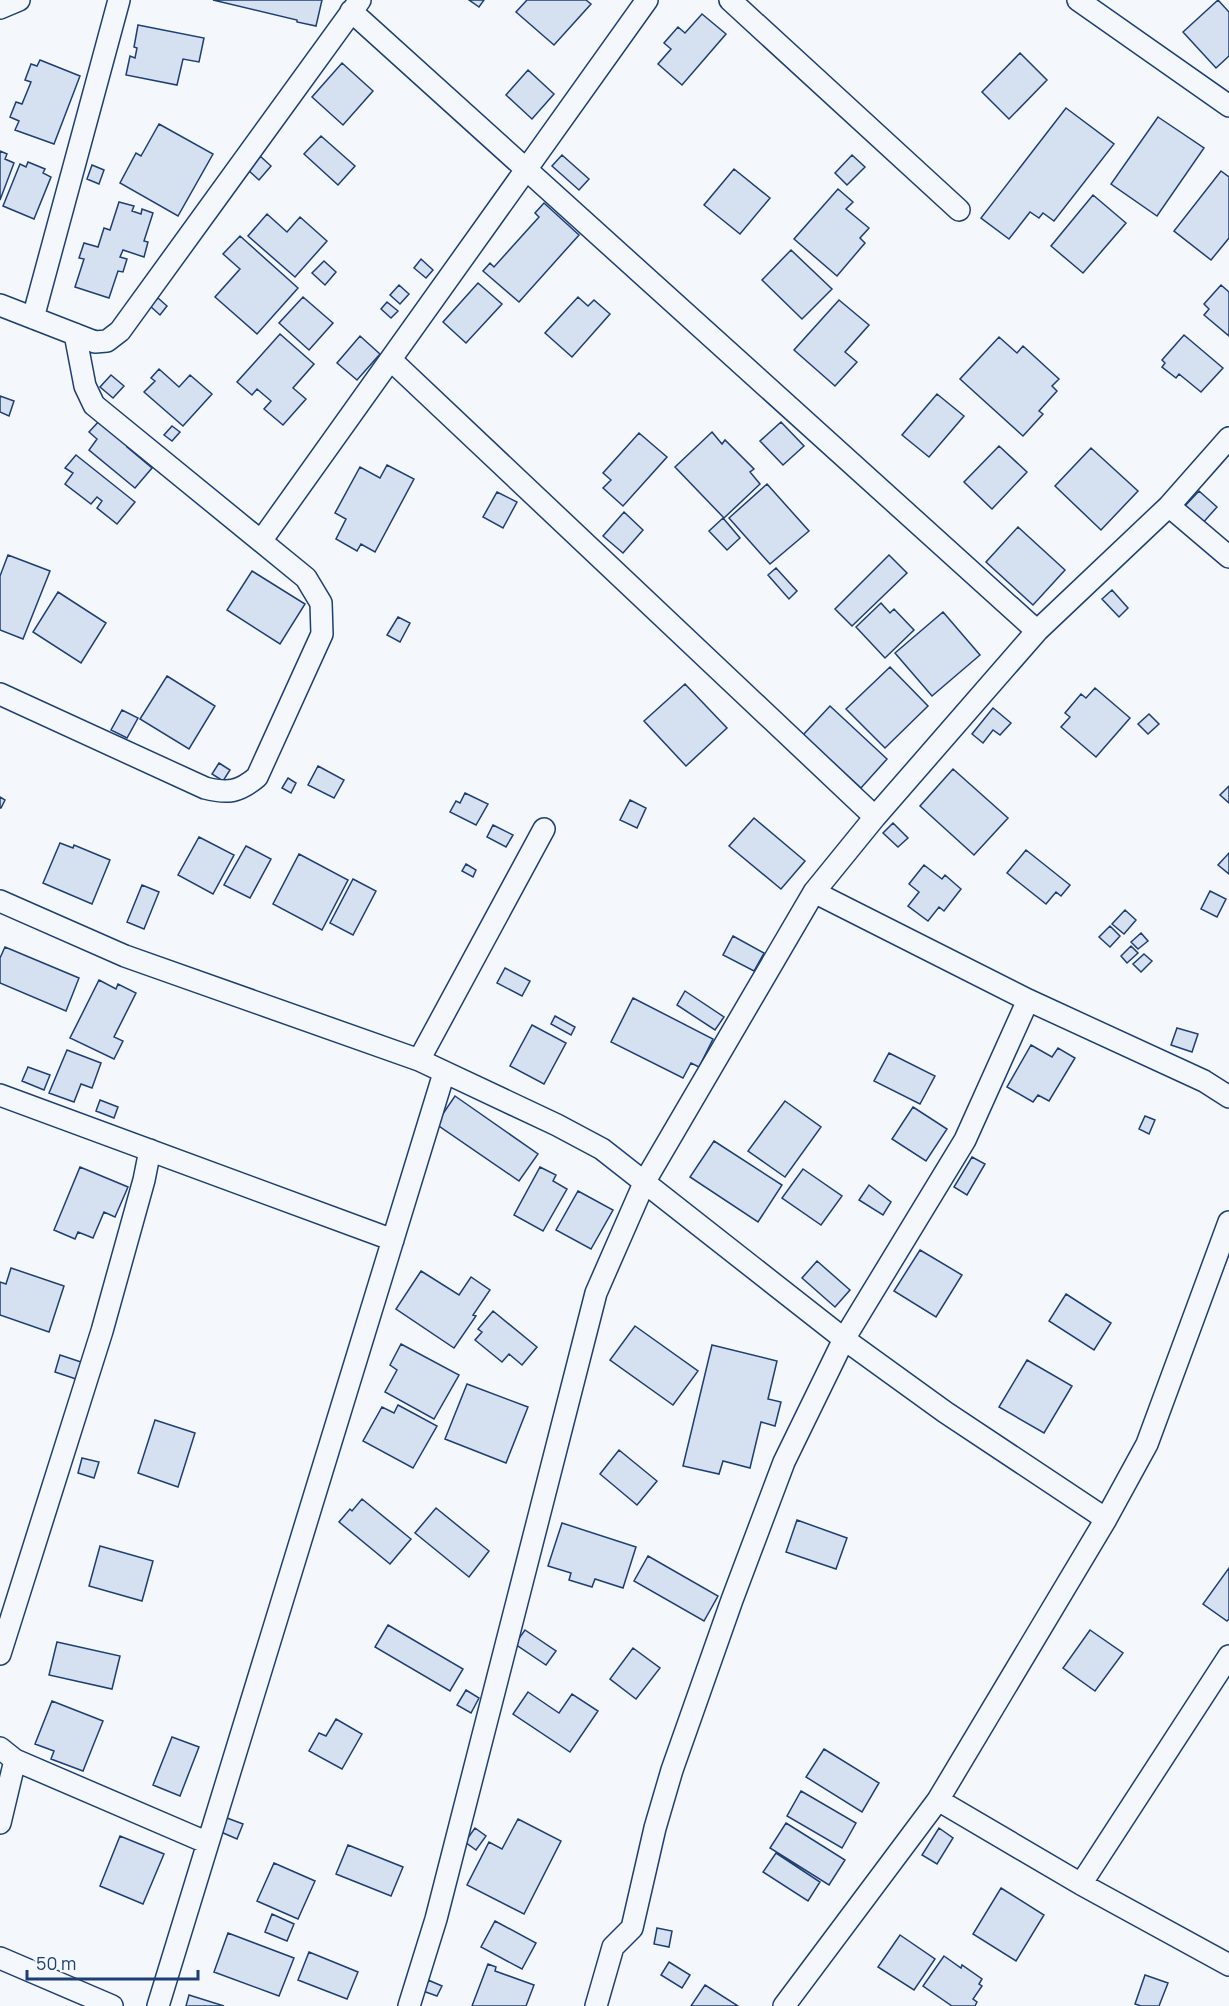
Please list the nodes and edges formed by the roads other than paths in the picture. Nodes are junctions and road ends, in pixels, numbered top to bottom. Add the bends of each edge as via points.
1 (19, 0) edge
2 (119, 0) edge
3 (647, 0) edge
4 (730, 0) edge
5 (1078, 0) edge
6 (355, 5) edge
7 (0, 8) edge
8 (1226, 99) edge
9 (526, 169) junction
10 (959, 210) dead end
11 (0, 305) edge
12 (33, 318) junction
13 (75, 334) junction
14 (390, 360) junction
15 (1229, 438) edge
16 (1168, 506) junction
17 (261, 541) junction
18 (1229, 557) edge
19 (1037, 631) junction
20 (0, 694) edge
21 (875, 818) junction
22 (544, 829) dead end
23 (814, 892) junction
24 (0, 901) edge
25 (1028, 1000) junction
26 (419, 1060) junction
27 (444, 1073) junction
28 (0, 1095) edge
29 (1229, 1097) edge
30 (150, 1150) junction
31 (645, 1181) junction
32 (1229, 1222) edge
33 (393, 1240) junction
34 (844, 1340) junction
35 (1106, 1519) junction
36 (0, 1654) edge
37 (1229, 1656) edge
38 (7, 1754) edge
39 (938, 1800) junction
40 (0, 1823) edge
41 (208, 1843) junction
42 (1082, 1884) junction
43 (0, 1958) edge
44 (1229, 1965) edge
45 (112, 2006) edge
46 (158, 2006) edge
47 (409, 2006) edge
48 (596, 2006) edge
49 (784, 2006) edge

1 - 7 street
2 - 12 street
3 - 9 street
4 - 10 street
5 - 8 street
6 - 9 street
6 - 13 street via 120,331 107,341 95,342
9 - 14 street
9 - 19 street
11 - 12 street
12 - 13 street
13 - 17 street via 85,386 94,405
14 - 17 street
14 - 21 street
15 - 16 street
16 - 18 street
16 - 19 street
17 - 20 street via 306,578 321,603 322,634 257,777 245,787 222,792 205,788
19 - 21 street
21 - 23 street
22 - 26 street
23 - 25 street
23 - 31 street
24 - 26 street via 125,956
25 - 29 street via 1204,1081
25 - 34 street via 965,1140
26 - 27 street
27 - 31 street via 602,1149
27 - 33 street
28 - 30 street
30 - 33 street
30 - 36 street via 102,1331
31 - 34 street
31 - 47 street via 596,1293 436,1919
32 - 35 street via 1147,1444
33 - 41 street
34 - 35 street
34 - 48 street via 784,1462 736,1590 672,1770 632,1928 613,1947
35 - 39 street
37 - 42 street
38 - 40 street
38 - 41 street
39 - 42 street
39 - 49 street
41 - 46 street
42 - 44 street
43 - 45 street

